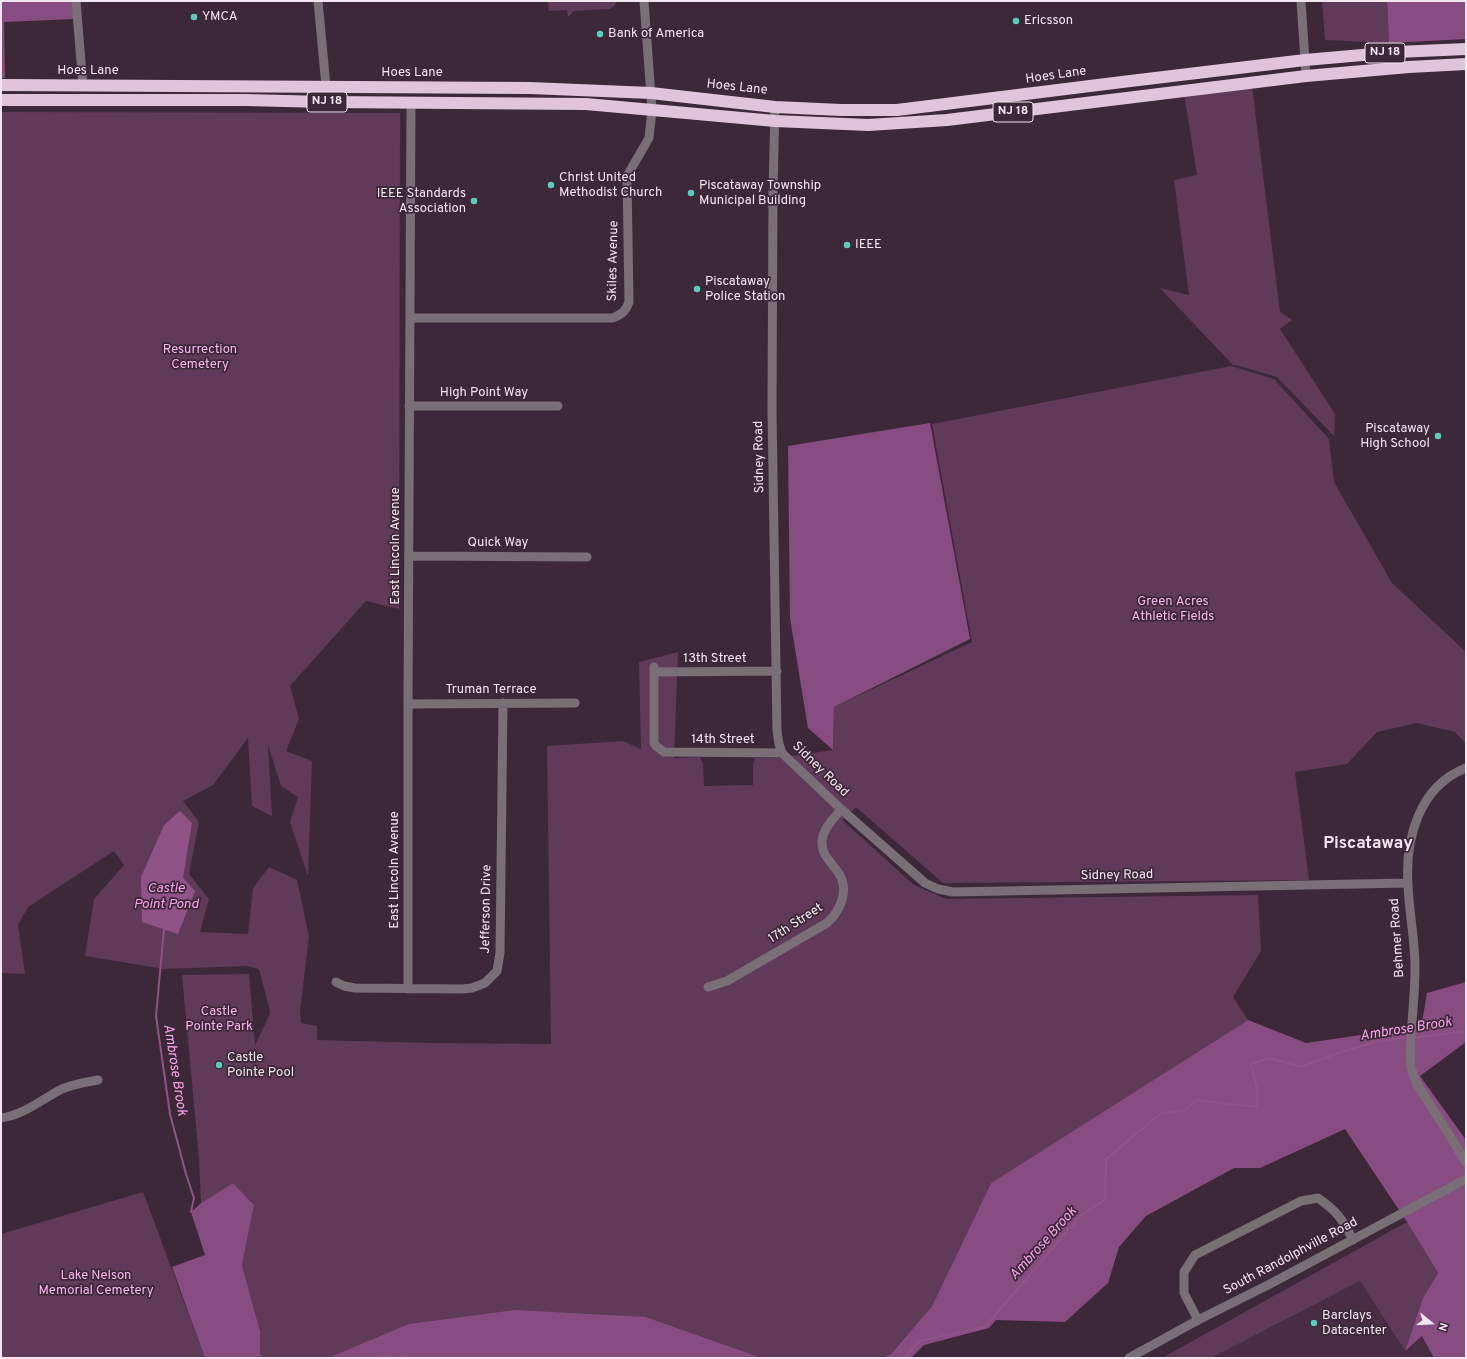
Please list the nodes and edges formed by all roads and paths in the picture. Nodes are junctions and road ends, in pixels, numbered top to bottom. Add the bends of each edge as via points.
1 (76, 1) edge
2 (318, 1) edge
3 (644, 1) edge
4 (1301, 1) edge
5 (1466, 49) edge
6 (1305, 60) junction
7 (1466, 64) edge
8 (1306, 76) junction
9 (1, 85) edge
10 (83, 86) junction
11 (326, 86) junction
12 (651, 93) junction
13 (1, 100) edge
14 (411, 103) junction
15 (775, 107) junction
16 (652, 110) junction
17 (774, 121) junction
18 (410, 318) junction
19 (410, 406) junction
20 (558, 406) dead end
21 (408, 556) junction
22 (587, 557) dead end
23 (777, 671) junction
24 (502, 703) junction
25 (575, 703) dead end
26 (408, 704) junction
27 (664, 752) joint
28 (782, 753) junction
29 (1466, 768) edge
30 (841, 809) junction
31 (1407, 883) junction
32 (336, 982) dead end
33 (708, 987) dead end
34 (408, 989) junction
35 (98, 1080) dead end
36 (1, 1118) edge
37 (1466, 1162) edge
38 (1466, 1179) edge
39 (1353, 1240) junction
40 (1198, 1320) junction
41 (1129, 1358) edge

1 - 10 street
2 - 11 street
3 - 12 street, Skiles Avenue
4 - 6 street
5 - 6 highway, Hoes Lane / NJ 18
6 - 8 street
6 - 15 highway, Hoes Lane / NJ 18 via 897,110
7 - 8 highway, NJ 18
8 - 17 highway, NJ 18 via 947,120 868,125
9 - 10 highway, Hoes Lane / NJ 18
10 - 11 highway, Hoes Lane / NJ 18
11 - 12 highway, Hoes Lane / NJ 18 via 530,88
12 - 15 highway, Hoes Lane / NJ 18
12 - 16 street, Skiles Avenue
13 - 14 highway, NJ 18
14 - 16 highway, NJ 18 via 586,104
14 - 18 street, East Lincoln Avenue
15 - 17 street, Sidney Road
16 - 17 highway, NJ 18
16 - 18 street, Skiles Avenue via 651,134 627,176 629,302 626,310 613,318
17 - 23 street, Sidney Road via 772,410
18 - 19 street, East Lincoln Avenue
19 - 20 street, High Point Way
19 - 21 street, East Lincoln Avenue
21 - 22 street, Quick Way
21 - 26 street, East Lincoln Avenue
23 - 27 street, 13th Street via 654,670 654,743
23 - 28 street, Sidney Road via 777,731
24 - 25 street, Truman Terrace
24 - 26 street, Truman Terrace
24 - 34 street, Jefferson Drive via 500,953 497,971 485,983 472,988
26 - 34 street, East Lincoln Avenue
27 - 28 street, 14th Street
28 - 30 street, Sidney Road
29 - 31 street, Behmer Road via 1454,773 1437,787 1421,808 1411,838
30 - 31 street, Sidney Road via 925,883 953,892
30 - 33 street, 17th Street via 828,825 822,840 825,854 844,882 842,901 832,919 727,981
31 - 37 street, Behmer Road via 1415,968 1410,1063 1413,1075
32 - 34 street, Jefferson Drive via 355,988
35 - 36 street via 62,1089 21,1113
38 - 39 street, South Randolphville Road
39 - 40 street, South Randolphville Road
39 - 40 street via 1333,1208 1318,1198 1301,1201 1195,1255 1184,1272 1184,1293
40 - 41 street, South Randolphville Road

